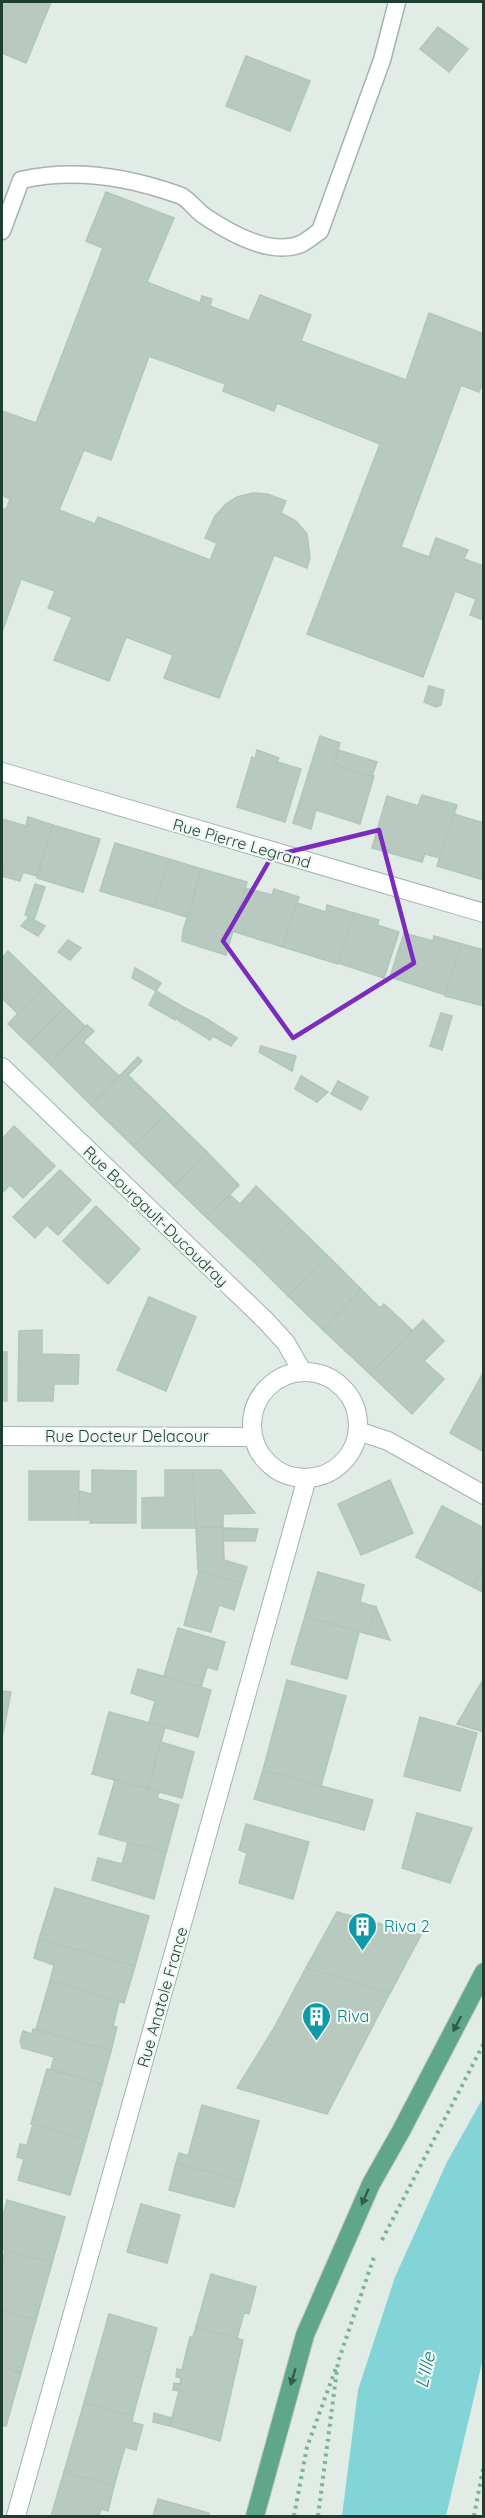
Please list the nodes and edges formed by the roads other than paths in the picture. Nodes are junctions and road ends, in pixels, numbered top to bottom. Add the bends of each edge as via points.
1 (397, 2) edge
2 (2, 231) edge
3 (2, 772) edge
4 (483, 913) edge
5 (2, 1068) edge
6 (302, 1371) junction
7 (358, 1431) junction
8 (2, 1436) edge
9 (252, 1437) junction
10 (307, 1478) junction
11 (483, 1495) edge
12 (483, 1972) edge
13 (16, 2517) edge
14 (255, 2517) edge

1 - 2 lane via 382,60 320,231 300,244 273,248 238,236 202,214 182,196 111,177 44,175 21,180
3 - 4 street, Rue Pierre Legrand
5 - 6 street, Rue Bourgault-Ducoudray via 266,1321 286,1343
6 - 7 street via 332,1378 344,1388 358,1416
6 - 9 street via 283,1375 256,1400 251,1418
7 - 10 street via 354,1446 341,1464 322,1476
7 - 11 street via 388,1441
8 - 9 street, Rue Docteur Delacour
9 - 10 street via 259,1454 272,1468 288,1476
10 - 13 street, Rue Anatole France
12 -> 14 main road via 371,2184 305,2335

